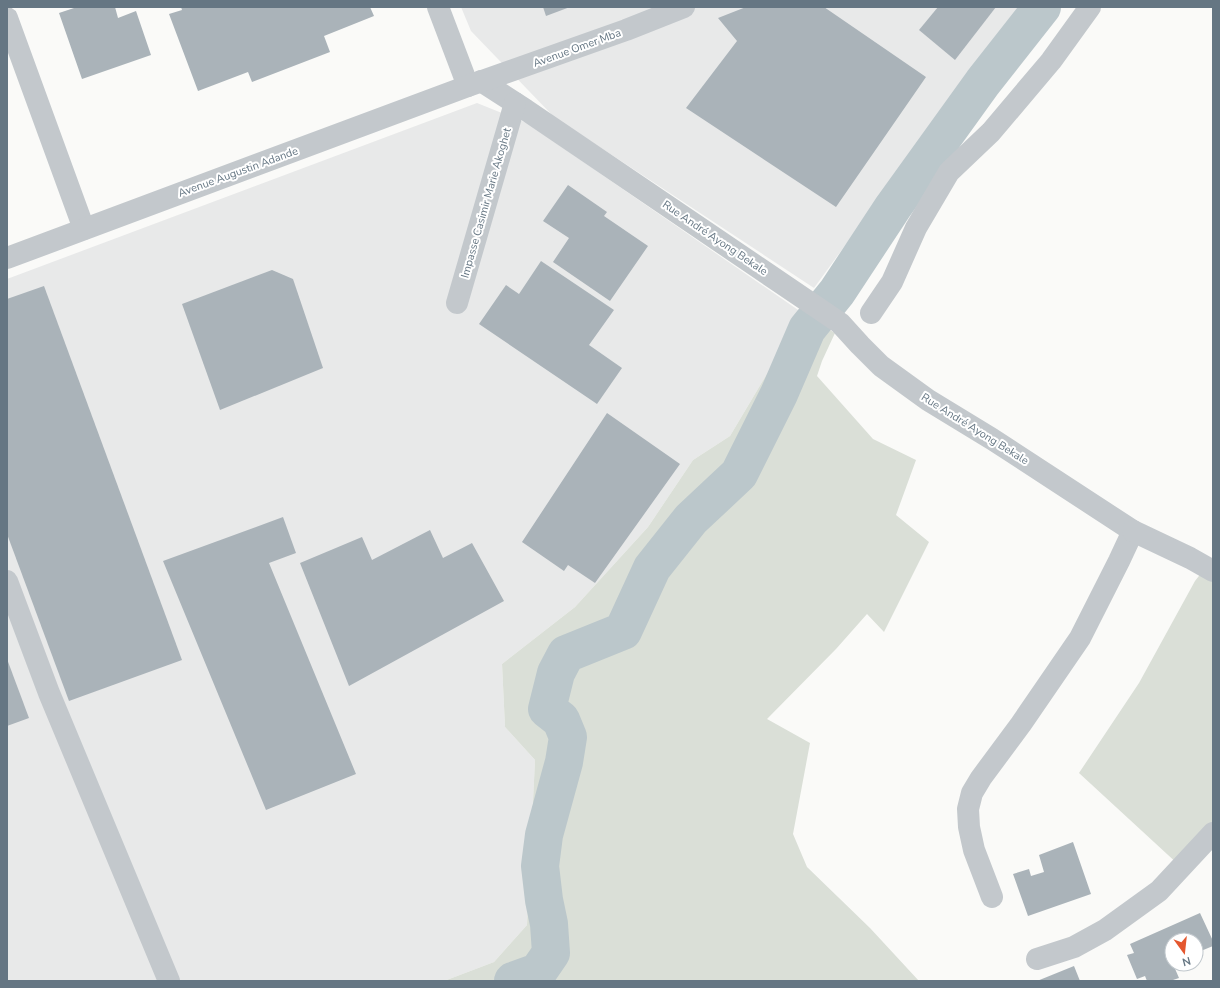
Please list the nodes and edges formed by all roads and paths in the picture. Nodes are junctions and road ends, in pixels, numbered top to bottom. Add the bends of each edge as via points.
1 (438, 7) edge
2 (684, 7) edge
3 (1090, 7) edge
4 (7, 18) edge
5 (475, 83) junction
6 (515, 103) junction
7 (84, 229) junction
8 (7, 258) edge
9 (457, 303) dead end
10 (871, 313) dead end
11 (1133, 532) junction
12 (1212, 568) edge
13 (7, 581) edge
14 (1213, 833) edge
15 (992, 897) dead end
16 (1037, 959) dead end
17 (168, 981) edge

1 - 5 street
2 - 5 street, Avenue Omer Mba
3 - 10 street via 1051,61 991,132 949,172 916,228 892,282
4 - 7 street
5 - 6 street, Rue André Ayong Bekale
5 - 7 street, Avenue Augustin Adande
6 - 9 street, Impasse Casimir Marie Akoghet
6 - 11 street, Rue André Ayong Bekale via 840,323 881,366 928,400
7 - 8 street, Avenue Augustin Adande
11 - 12 street, Rue André Ayong Bekale
11 - 15 street via 1080,638 972,793 968,809 969,827 974,850
13 - 17 street
14 - 16 street via 1159,891 1111,926 1074,947

